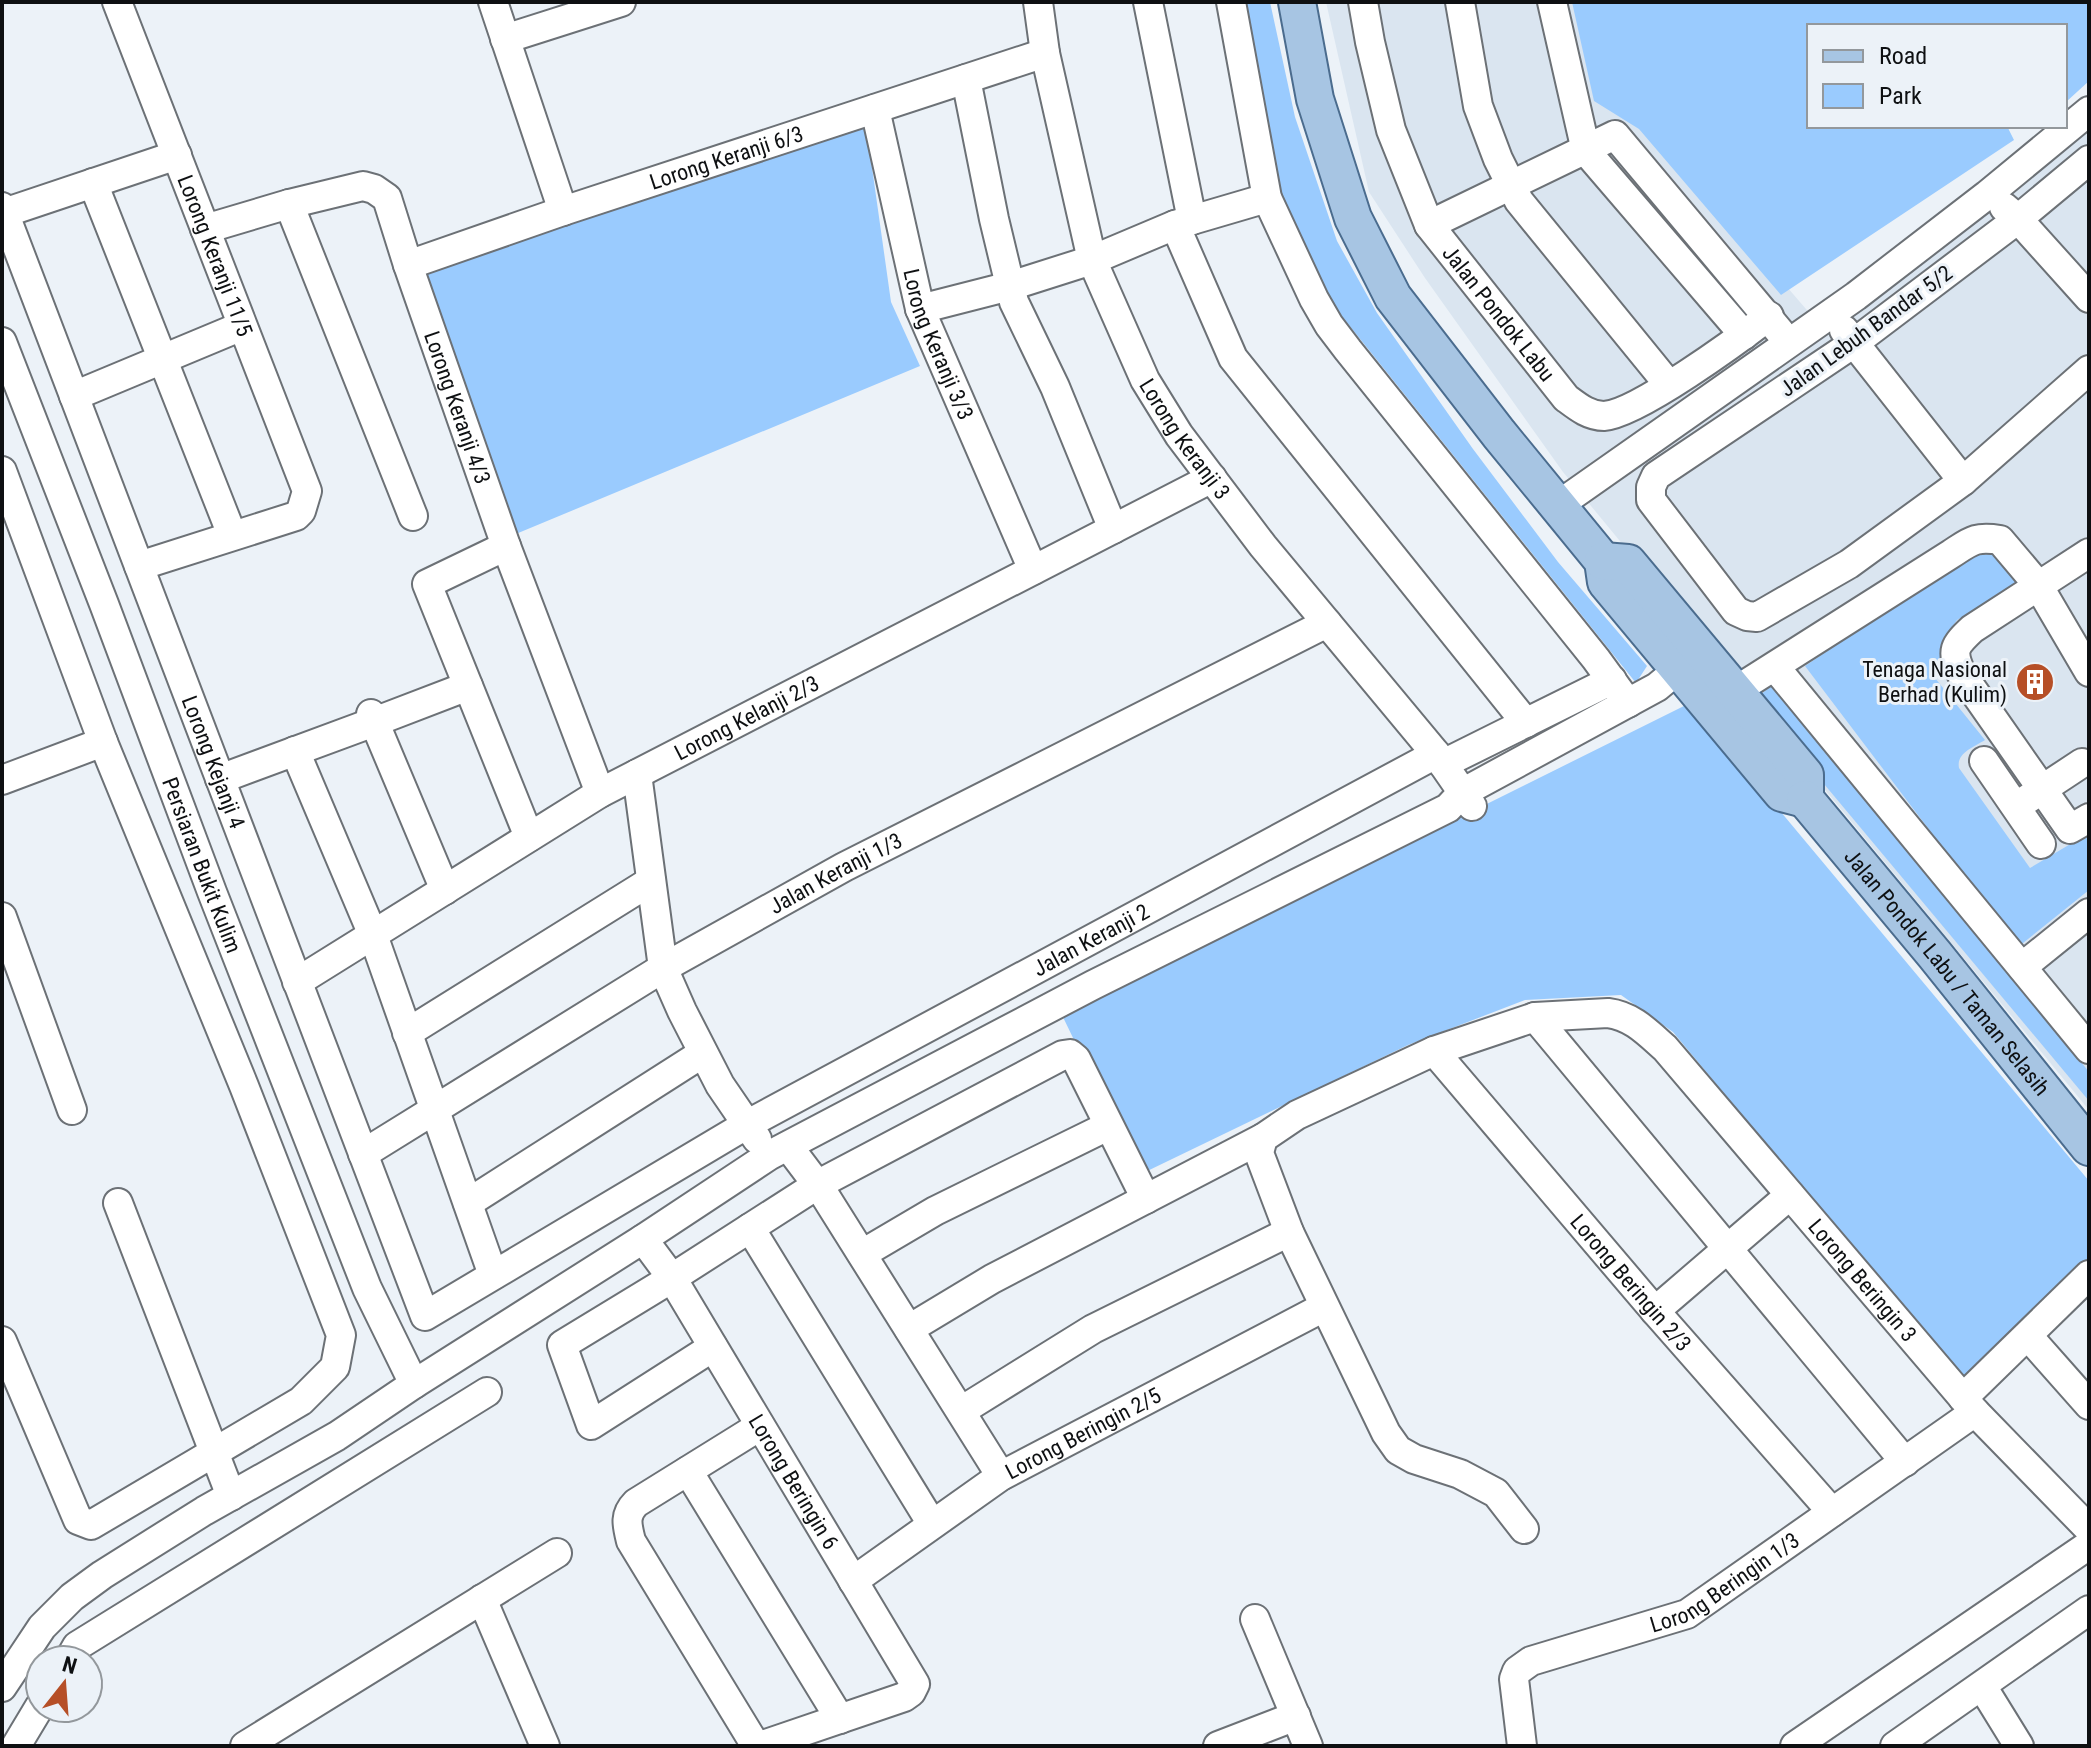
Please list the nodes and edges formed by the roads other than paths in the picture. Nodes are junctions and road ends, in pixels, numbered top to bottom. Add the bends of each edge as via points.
1 (493, 2) edge
2 (621, 2) edge
3 (1038, 2) edge
4 (1148, 2) edge
5 (1231, 2) edge
6 (1297, 2) edge
7 (1363, 2) edge
8 (1460, 2) edge
9 (1552, 2) edge
10 (119, 3) edge
11 (505, 39) junction
12 (1045, 53) junction
13 (966, 79) junction
14 (875, 109) junction
15 (2089, 111) edge
16 (1586, 151) junction
17 (177, 155) junction
18 (2089, 160) edge
19 (93, 183) junction
20 (1511, 185) junction
21 (1987, 195) junction
22 (1267, 198) junction
23 (289, 204) junction
24 (3, 210) edge
25 (563, 211) junction
26 (2018, 219) junction
27 (1184, 223) junction
28 (1429, 225) junction
29 (205, 229) junction
30 (1092, 260) junction
31 (408, 265) junction
32 (1010, 286) junction
33 (2089, 298) edge
34 (920, 309) junction
35 (1832, 313) junction
36 (1769, 316) junction
37 (242, 326) junction
38 (1744, 335) junction
39 (2, 342) edge
40 (1788, 342) junction
41 (1854, 343) junction
42 (162, 358) junction
43 (2089, 370) edge
44 (1669, 385) junction
45 (74, 396) junction
46 (2, 471) edge
47 (1212, 478) junction
48 (1963, 481) junction
49 (1557, 506) junction
50 (413, 516) dead end
51 (1113, 529) junction
52 (232, 535) junction
53 (506, 546) junction
54 (2089, 553) edge
55 (1849, 564) junction
56 (1033, 570) junction
57 (143, 578) junction
58 (2038, 585) junction
59 (1876, 602) junction
60 (104, 604) junction
61 (1327, 623) junction
62 (1775, 667) junction
63 (2089, 672) edge
64 (1706, 679) junction
65 (468, 686) junction
66 (1620, 691) junction
67 (372, 718) junction
68 (1526, 723) junction
69 (103, 742) junction
70 (295, 751) junction
71 (1439, 759) junction
72 (1984, 761) dead end
73 (2082, 763) dead end
74 (637, 774) junction
75 (220, 779) junction
76 (2, 780) edge
77 (2041, 789) junction
78 (600, 793) junction
79 (1461, 803) junction
80 (2015, 807) junction
81 (2089, 818) edge
82 (529, 837) junction
83 (2041, 844) dead end
84 (651, 881) junction
85 (445, 890) junction
86 (2089, 913) edge
87 (2, 917) edge
88 (373, 935) junction
89 (2022, 967) junction
90 (663, 968) junction
91 (297, 982) junction
92 (1535, 1017) junction
93 (407, 1033) junction
94 (2089, 1049) edge
95 (1434, 1051) junction
96 (703, 1053) junction
97 (435, 1109) junction
98 (72, 1110) dead end
99 (746, 1125) junction
100 (1108, 1126) junction
101 (2089, 1147) edge
102 (779, 1150) junction
103 (1263, 1151) junction
104 (363, 1154) junction
105 (817, 1185) junction
106 (1790, 1195) junction
107 (1146, 1199) junction
108 (118, 1203) dead end
109 (468, 1203) junction
110 (750, 1228) junction
111 (1289, 1232) junction
112 (643, 1239) junction
113 (1728, 1249) junction
114 (862, 1254) junction
115 (493, 1275) junction
116 (2089, 1275) edge
117 (672, 1278) junction
118 (1324, 1307) junction
119 (1655, 1311) junction
120 (425, 1316) joint
121 (909, 1329) junction
122 (2028, 1336) junction
123 (2, 1341) edge
124 (713, 1347) junction
125 (414, 1384) junction
126 (487, 1392) dead end
127 (1969, 1405) junction
128 (2089, 1405) edge
129 (961, 1411) junction
130 (760, 1426) junction
131 (337, 1436) junction
132 (214, 1452) junction
133 (1905, 1462) junction
134 (688, 1471) junction
135 (359, 1472) junction
136 (1001, 1476) junction
137 (231, 1496) junction
138 (1832, 1512) junction
139 (932, 1524) junction
140 (1524, 1529) dead end
141 (2089, 1529) edge
142 (2089, 1545) edge
143 (557, 1553) dead end
144 (853, 1581) junction
145 (482, 1599) junction
146 (2089, 1610) edge
147 (1255, 1619) dead end
148 (80, 1644) edge
149 (1982, 1686) junction
150 (2, 1687) edge
151 (1296, 1716) junction
152 (840, 1719) junction
153 (29, 1724) edge
154 (16, 1746) edge
155 (245, 1746) edge
156 (545, 1746) edge
157 (758, 1746) edge
158 (1218, 1746) edge
159 (1308, 1746) edge
160 (1522, 1746) edge
161 (1795, 1746) edge
162 (1895, 1746) edge
163 (2019, 1746) edge

1 - 11 street
2 - 11 street
3 - 12 street, Lorong Keranji 3
4 - 27 street
5 - 22 street
6 - 49 main road via 1315,99 1353,218 1393,297
7 - 28 street, Jalan Pondok Labu via 1391,130
8 - 20 street via 1478,106
9 - 16 street
10 - 17 street, Lorong Keranji 11/5
11 - 25 street
12 - 13 street, Lorong Keranji 6/3
12 - 30 street, Lorong Keranji 3
13 - 14 street, Lorong Keranji 6/3
13 - 32 street
14 - 25 street, Lorong Keranji 6/3
14 - 34 street, Lorong Keranji 3/3
15 - 21 street
16 - 20 street
16 - 36 street via 1615,135
16 - 38 street
17 - 19 street
17 - 29 street, Lorong Keranji 11/5
18 - 26 street, Jalan Lebuh Bandar 5/2
19 - 24 street
19 - 42 street
20 - 28 street
20 - 44 street
21 - 26 street
21 - 35 street
22 - 27 street
22 - 66 street via 1329,325
23 - 29 street, Lorong Keranji 4/3
23 - 31 street, Lorong Keranji 4/3 via 363,186 374,189 387,198
23 - 50 street
24 - 45 street, Lorong Kejanji 4
25 - 31 street, Lorong Keranji 6/3
26 - 33 street
26 - 41 street, Jalan Lebuh Bandar 5/2
27 - 30 street
27 - 68 street via 1233,358
28 - 44 street, Jalan Pondok Labu via 1566,398 1584,412 1618,414
29 - 37 street, Lorong Keranji 11/5
30 - 32 street
30 - 47 street, Lorong Keranji 3 via 1145,380
31 - 53 street, Lorong Keranji 4/3
32 - 34 street
32 - 51 street
34 - 56 street, Lorong Keranji 3/3
35 - 40 street
35 - 41 street
36 - 38 street, Jalan Pondok Labu
36 - 40 street
37 - 42 street
37 - 52 street, Lorong Keranji 11/5 via 307,491 296,516
38 - 44 street, Jalan Pondok Labu
39 - 60 street, Persiaran Bukit Kulim
40 - 49 street
41 - 48 street
41 - 55 street, Jalan Lebuh Bandar 5/2 via 1656,476 1651,487 1651,500 1736,611 1747,616 1768,612
42 - 45 street
42 - 52 street
43 - 48 street
45 - 57 street, Lorong Kejanji 4
46 - 69 street
47 - 51 street, Lorong Kelanji 2/3
47 - 61 street, Lorong Keranji 3
48 - 55 street
49 - 64 main road via 1603,561 1628,563
51 - 56 street, Lorong Kelanji 2/3
52 - 57 street
53 - 65 street via 427,584
53 - 78 street, Lorong Keranji 4/3
54 - 58 street
55 - 59 street
56 - 74 street, Lorong Kelanji 2/3
57 - 60 street
57 - 75 street, Lorong Kejanji 4
58 - 59 street via 2000,540 1984,538
58 - 63 street
58 - 77 street via 1972,629 1954,650 1961,673
59 - 62 street
60 - 125 street, Persiaran Bukit Kulim via 367,1288
61 - 71 street, Lorong Keranji 3
61 - 90 street, Jalan Keranji 1/3 via 844,867
62 - 64 street
62 - 89 street
64 - 66 street
64 - 79 street
64 - 101 main road, Jalan Pondok Labu / Taman Selasih via 1782,793 1805,799
65 - 67 street
65 - 82 street
66 - 68 street, Jalan Keranji 2
66 - 79 street
67 - 70 street
67 - 85 street
68 - 71 street, Jalan Keranji 2
69 - 76 street
69 - 132 street via 341,1335 335,1367 301,1401
70 - 75 street
70 - 88 street
71 - 79 street, Lorong Keranji 3
71 - 99 street, Jalan Keranji 2
72 - 80 street
73 - 77 street
74 - 78 street, Lorong Kelanji 2/3
74 - 84 street
75 - 91 street, Lorong Kejanji 4
77 - 80 street
77 - 81 street via 2070,829
78 - 82 street, Lorong Kelanji 2/3
79 - 102 street via 1093,985
80 - 83 street
82 - 85 street, Lorong Kelanji 2/3
84 - 90 street
84 - 93 street
85 - 88 street, Lorong Kelanji 2/3
86 - 89 street
87 - 98 street
88 - 91 street, Lorong Kelanji 2/3
88 - 93 street
89 - 94 street
90 - 96 street
90 - 97 street, Jalan Keranji 1/3
91 - 104 street, Lorong Kejanji 4
92 - 95 street
92 - 106 street, Lorong Beringin 3 via 1608,1013 1642,1027
92 - 113 street
93 - 97 street
95 - 103 street via 1297,1115
95 - 119 street, Lorong Beringin 2/3
96 - 99 street
96 - 109 street
97 - 104 street, Jalan Keranji 1/3
97 - 109 street
99 - 102 street
99 - 115 street, Jalan Keranji 2
100 - 105 street via 1076,1059 1063,1055
100 - 107 street
100 - 114 street via 935,1211
102 - 105 street
102 - 112 street
103 - 107 street
103 - 111 street
104 - 120 street, Lorong Kejanji 4
105 - 110 street
105 - 114 street
106 - 113 street
106 - 127 street, Lorong Beringin 3
107 - 121 street
108 - 132 street
109 - 115 street
110 - 117 street
110 - 139 street
111 - 118 street
111 - 129 street via 1093,1329
112 - 117 street, Lorong Beringin 6
112 - 125 street
113 - 119 street
113 - 133 street
114 - 121 street
115 - 120 street, Jalan Keranji 2
116 - 122 street, Lorong Beringin 1/3
117 - 124 street, Lorong Beringin 6
117 - 124 street via 562,1345 591,1425
118 - 136 street, Lorong Beringin 2/5
118 - 140 street via 1398,1450 1496,1493
119 - 138 street, Lorong Beringin 2/3
121 - 129 street
122 - 127 street, Lorong Beringin 1/3
122 - 128 street
123 - 132 street via 78,1520 91,1525
124 - 130 street, Lorong Beringin 6
125 - 131 street
126 - 135 street
127 - 133 street, Lorong Beringin 1/3
127 - 141 street, Lorong Beringin 3
129 - 136 street
130 - 134 street
130 - 144 street, Lorong Beringin 6
131 - 135 street
131 - 137 street
132 - 137 street
133 - 138 street, Lorong Beringin 1/3
134 - 152 street
134 - 157 street via 636,1503 628,1511 628,1531
135 - 148 street
136 - 139 street, Lorong Beringin 2/5
137 - 150 street via 72,1597 42,1627
138 - 160 street, Lorong Beringin 1/3 via 1687,1614 1523,1665 1514,1679
139 - 144 street, Lorong Beringin 2/5
142 - 161 street
143 - 145 street
144 - 152 street, Lorong Beringin 6 via 915,1684 904,1697
145 - 155 street
145 - 156 street
146 - 149 street
147 - 151 street
149 - 162 street
149 - 163 street
151 - 158 street
151 - 159 street
152 - 157 street
153 - 154 street

